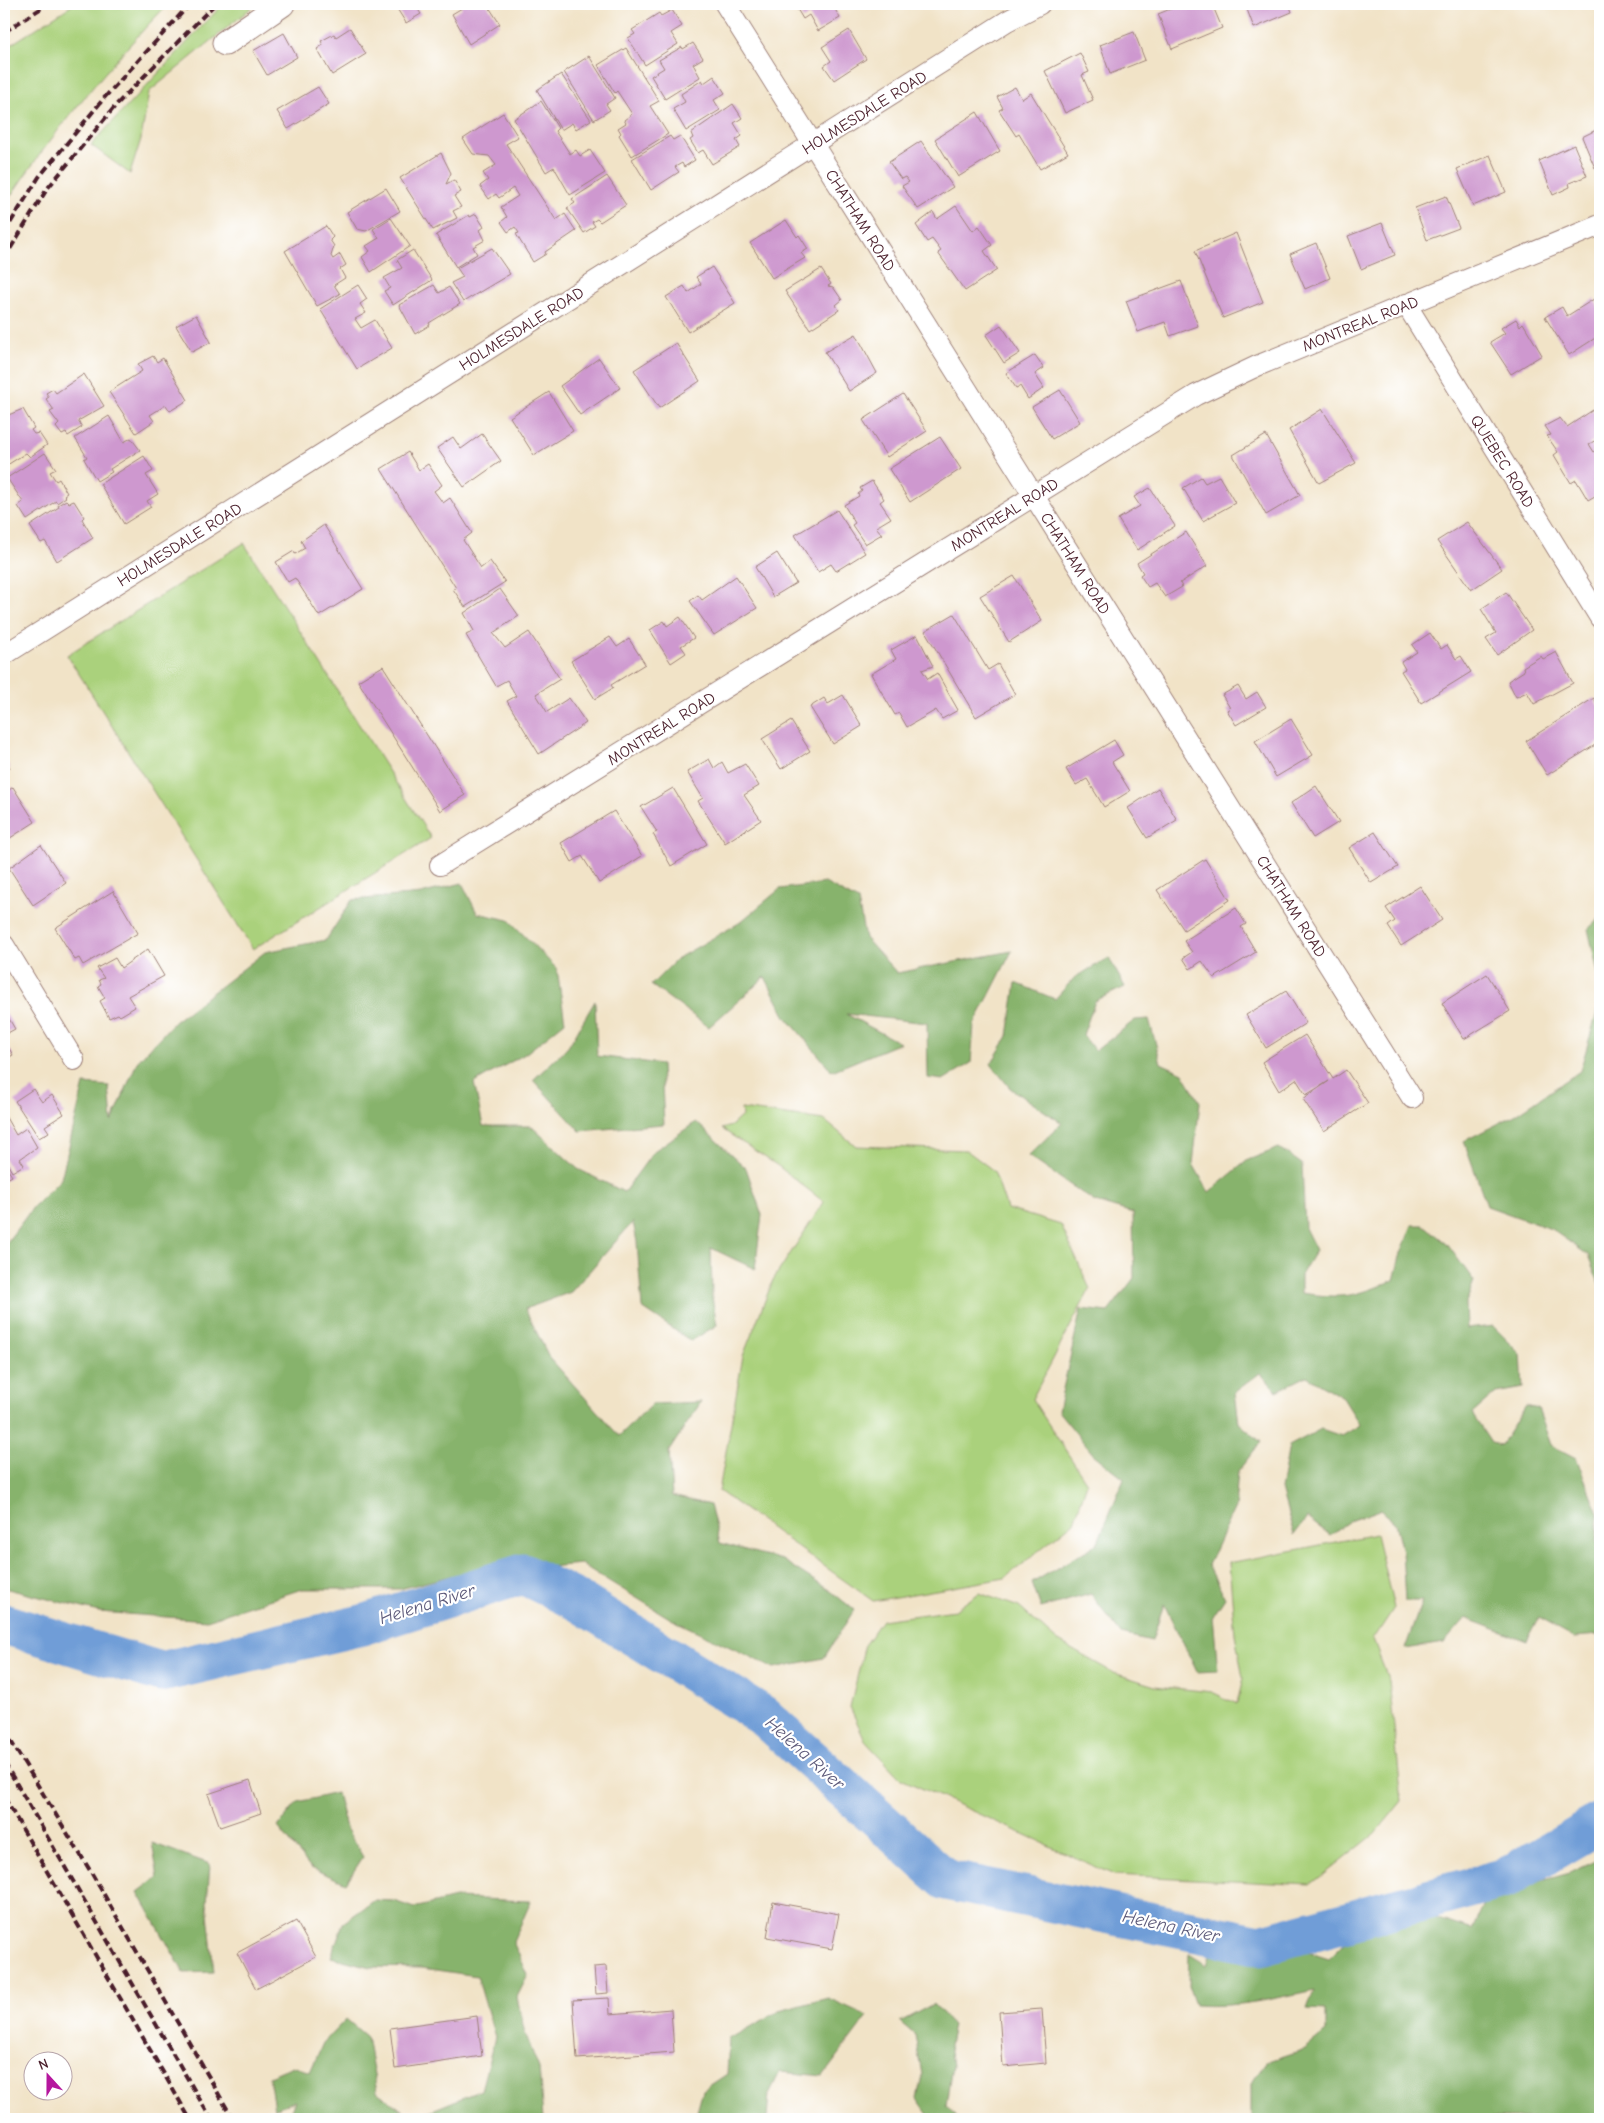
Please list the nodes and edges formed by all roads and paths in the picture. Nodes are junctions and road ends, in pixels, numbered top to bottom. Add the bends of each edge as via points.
1 (282, 4) edge
2 (725, 4) edge
3 (1040, 4) edge
4 (225, 43) dead end
5 (814, 143) junction
6 (1600, 225) edge
7 (1406, 304) junction
8 (1033, 495) junction
9 (1600, 618) edge
10 (4, 655) edge
11 (440, 865) dead end
12 (4, 945) edge
13 (74, 1060) dead end
14 (1412, 1098) dead end

1 - 4 street
2 - 5 street, CHATHAM ROAD
3 - 5 street, HOLMESDALE ROAD via 1007,21
5 - 8 street, CHATHAM ROAD
5 - 10 street, HOLMESDALE ROAD
6 - 7 street, MONTREAL ROAD
7 - 8 street, MONTREAL ROAD via 1196,395
7 - 9 street, QUEBEC ROAD
8 - 11 street, MONTREAL ROAD
8 - 14 street, CHATHAM ROAD
12 - 13 street

